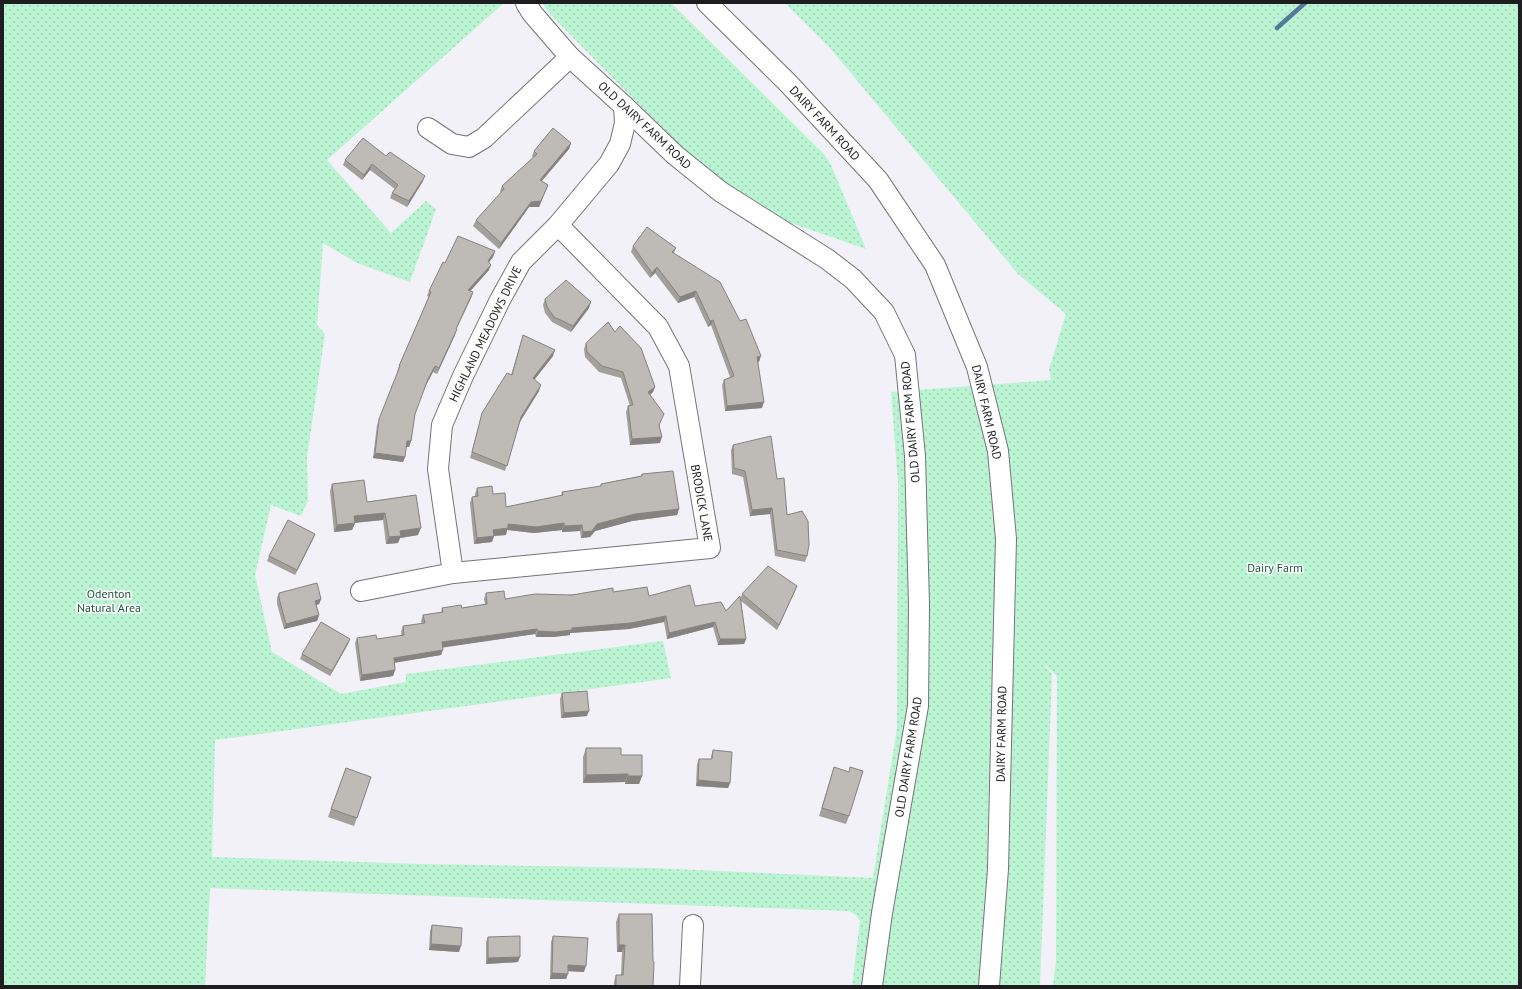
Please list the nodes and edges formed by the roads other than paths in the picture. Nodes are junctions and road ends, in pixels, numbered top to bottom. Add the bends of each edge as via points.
1 (526, 3) edge
2 (707, 3) edge
3 (570, 57) junction
4 (624, 106) junction
5 (428, 128) dead end
6 (558, 225) junction
7 (453, 573) junction
8 (361, 591) dead end
9 (692, 925) dead end
10 (690, 986) edge
11 (872, 986) edge
12 (989, 986) edge

1 - 3 street, OLD DAIRY FARM ROAD
2 - 12 street, DAIRY FARM ROAD via 788,83 878,180 935,265 977,367 998,451 1006,539 998,869
3 - 4 street, OLD DAIRY FARM ROAD
3 - 5 street via 484,138 468,147 452,144
4 - 6 street, HIGHLAND MEADOWS DRIVE via 625,123 620,144 609,164
4 - 11 street, OLD DAIRY FARM ROAD via 675,155 721,192 827,259 853,279 884,312 905,355 915,456 919,605 918,706
6 - 7 street, HIGHLAND MEADOWS DRIVE via 521,262 463,376 442,425 438,469
6 - 7 street, BRODICK LANE via 658,327 678,366 710,548
7 - 8 street, BRODICK LANE
9 - 10 street

